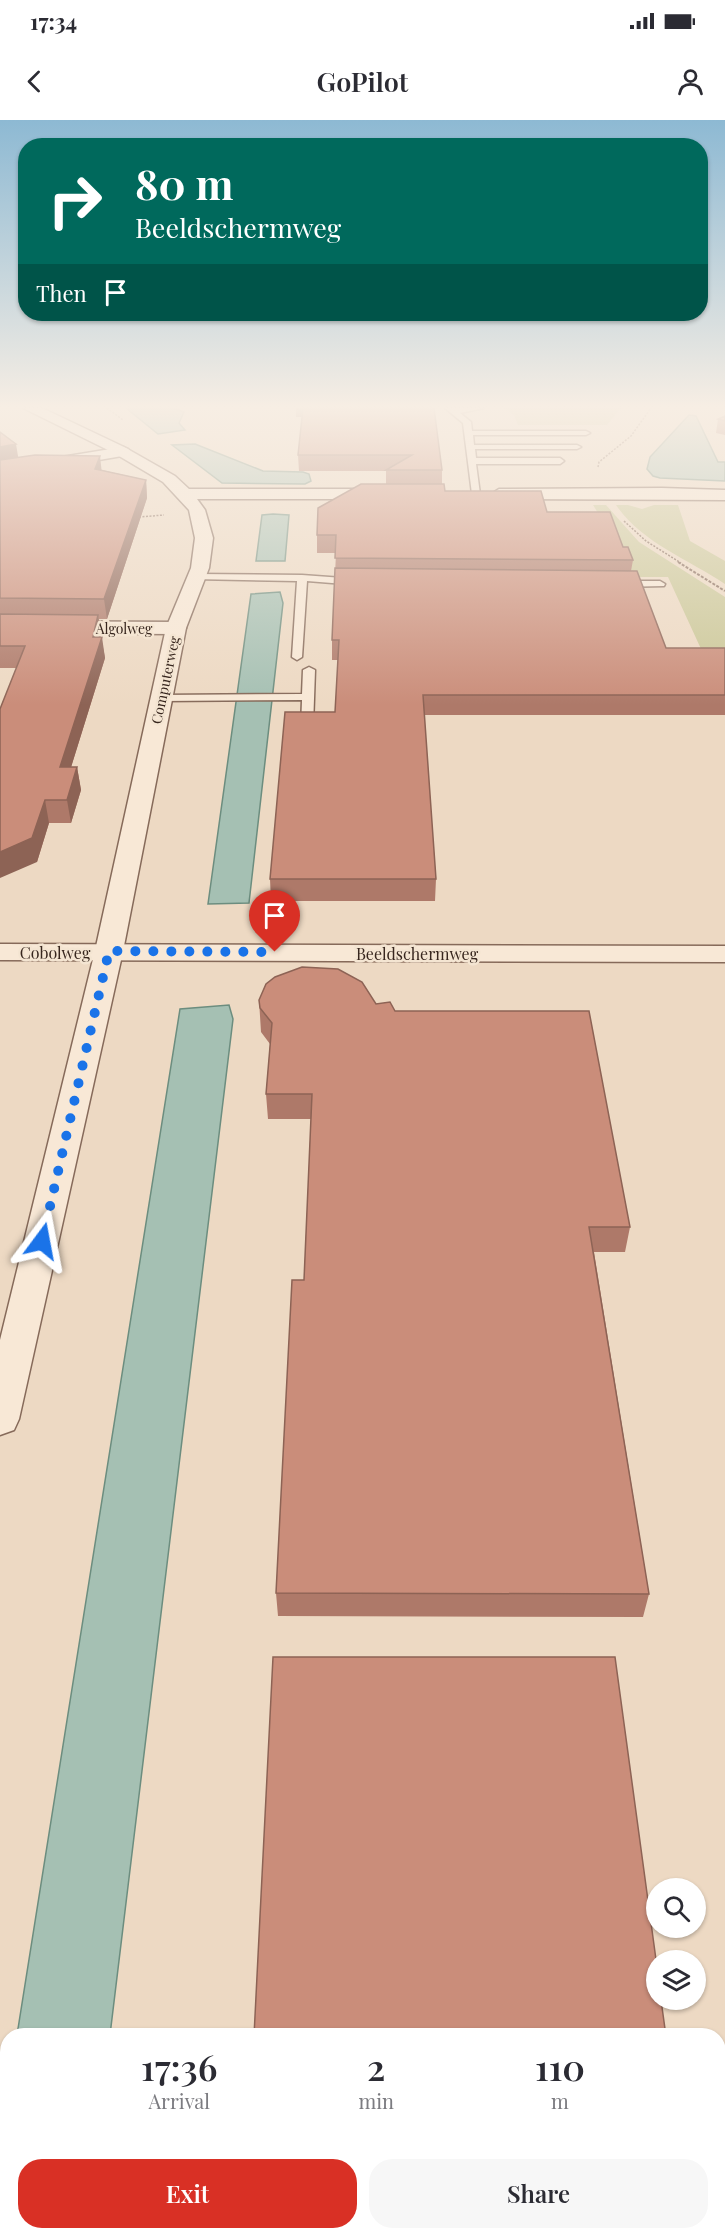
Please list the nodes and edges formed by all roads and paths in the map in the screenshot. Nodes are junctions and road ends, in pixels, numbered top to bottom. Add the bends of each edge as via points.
1 (195, 507) edge
2 (213, 507) edge
3 (197, 510) junction
4 (165, 514) dead end
5 (130, 518) edge
6 (196, 577) junction
7 (302, 578) junction
8 (367, 582) edge
9 (602, 584) edge
10 (660, 584) dead end
11 (0, 627) edge
12 (176, 628) junction
13 (297, 657) dead end
14 (309, 670) dead end
15 (308, 697) junction
16 (162, 698) junction
17 (307, 727) edge
18 (109, 951) junction
19 (0, 952) edge
20 (725, 954) edge
21 (0, 1419) edge

1 - 3 street, Computerweg
2 - 3 street
3 - 6 street, Computerweg via 204,538
4 - 5 path
6 - 7 lane
6 - 12 street, Computerweg
7 - 8 lane
7 - 13 lane
9 - 10 lane
11 - 12 street, Algolweg
12 - 16 street, Computerweg
14 - 15 lane
15 - 16 lane
15 - 17 lane
16 - 18 street, Computerweg
18 - 19 street, Cobolweg
18 - 20 street, Beeldschermweg
18 - 21 street, Computerweg

